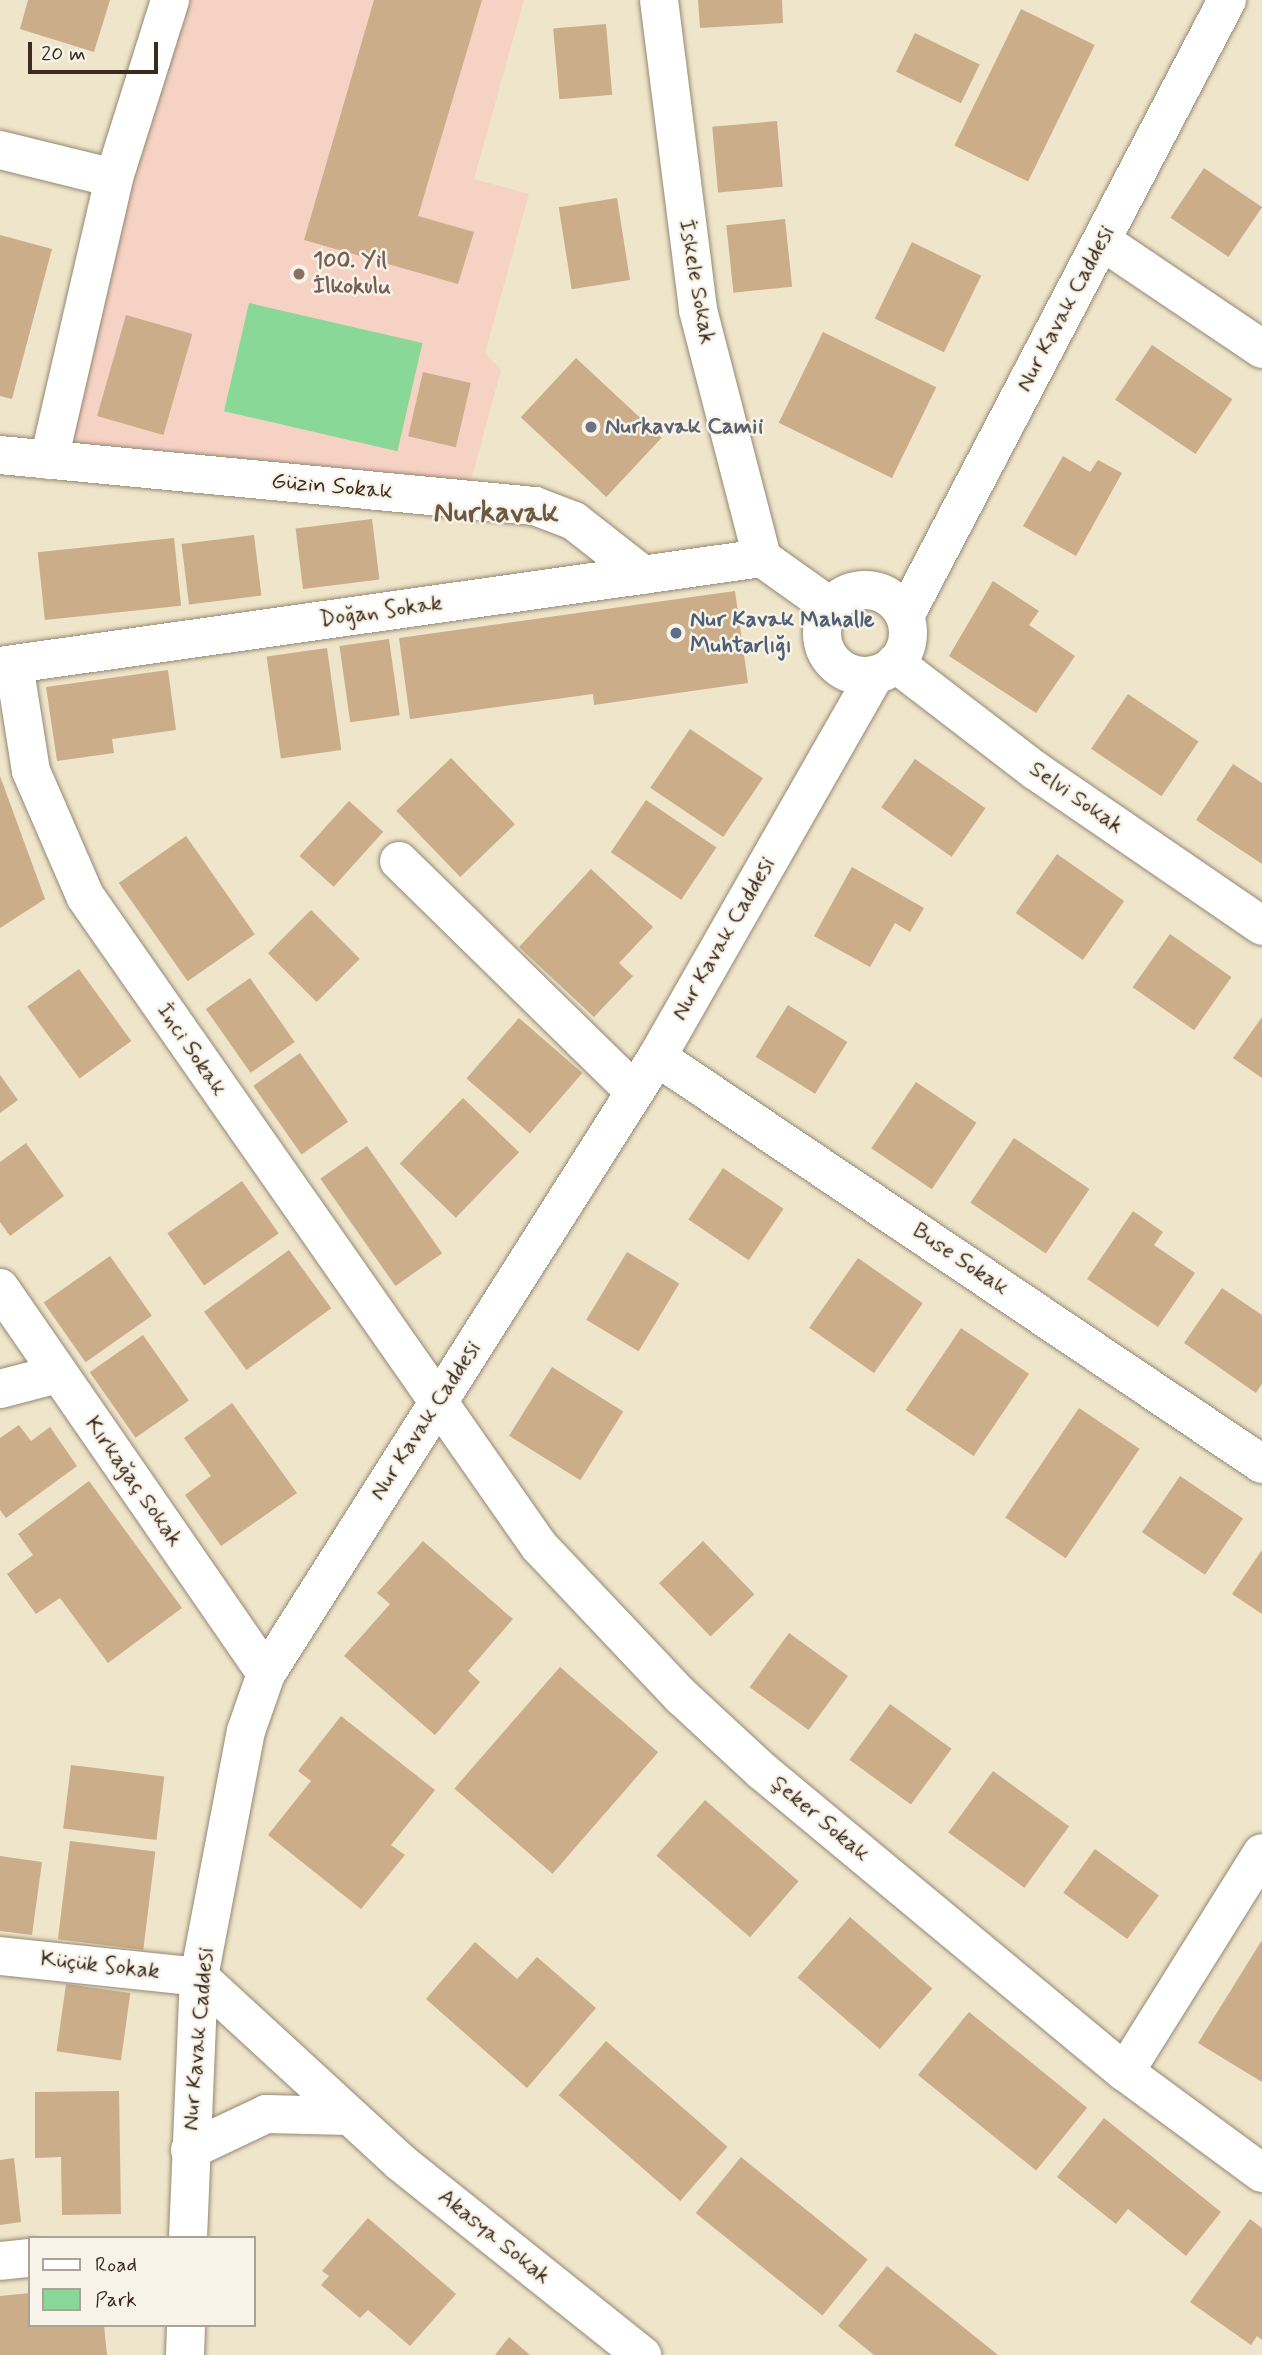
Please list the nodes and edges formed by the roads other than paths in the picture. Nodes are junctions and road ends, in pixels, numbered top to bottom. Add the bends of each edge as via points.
1 (170, 0) edge
2 (659, 0) edge
3 (1227, 0) edge
4 (0, 150) edge
5 (114, 178) junction
6 (1102, 240) junction
7 (1262, 349) edge
8 (0, 455) edge
9 (49, 460) junction
10 (762, 558) junction
11 (643, 575) junction
12 (831, 607) junction
13 (905, 616) junction
14 (7, 665) edge
15 (885, 669) junction
16 (399, 861) dead end
17 (1262, 926) edge
18 (657, 1057) junction
19 (635, 1092) junction
20 (0, 1288) edge
21 (58, 1374) junction
22 (0, 1389) edge
23 (436, 1406) junction
24 (1262, 1464) edge
25 (266, 1674) junction
26 (1262, 1853) edge
27 (0, 1956) edge
28 (199, 1977) junction
29 (1125, 2073) junction
30 (349, 2116) junction
31 (190, 2150) junction
32 (1262, 2173) edge
33 (188, 2236) edge
34 (28, 2258) edge
35 (0, 2261) edge
36 (186, 2327) edge
37 (185, 2355) edge
38 (642, 2355) edge

1 - 5 street
2 - 10 street, İskele Sokak via 698,310
3 - 6 street, Nur Kavak Caddesi
4 - 5 street
5 - 9 street
6 - 7 street
6 - 13 street, Nur Kavak Caddesi
8 - 9 street, Güzin Sokak
9 - 11 street, Güzin Sokak via 535,506 574,521
10 - 11 street, Doğan Sokak
10 - 12 street
11 - 14 street, Doğan Sokak
12 - 13 street via 848,594 870,591 891,599
12 - 15 street via 822,638 829,657 845,671
13 - 15 street via 906,646
14 - 23 street, İnci Sokak via 31,771 85,896
15 - 17 street, Selvi Sokak
15 - 18 street, Nur Kavak Caddesi
16 - 19 street
18 - 19 street, Nur Kavak Caddesi
18 - 24 street, Buse Sokak
19 - 23 street, Nur Kavak Caddesi
20 - 21 street, Kırkağaç Sokak
21 - 22 street
21 - 25 street, Kırkağaç Sokak
23 - 25 street, Nur Kavak Caddesi
23 - 29 street, Şeker Sokak via 539,1546 682,1697
25 - 28 street, Nur Kavak Caddesi via 246,1731
26 - 29 street
27 - 28 street, Küçük Sokak
28 - 30 street, Akasya Sokak
28 - 31 street, Nur Kavak Caddesi
29 - 32 street, Şeker Sokak
30 - 31 street via 266,2114
30 - 38 street, Akasya Sokak
31 - 33 street, Nur Kavak Caddesi
34 - 35 street
36 - 37 street

